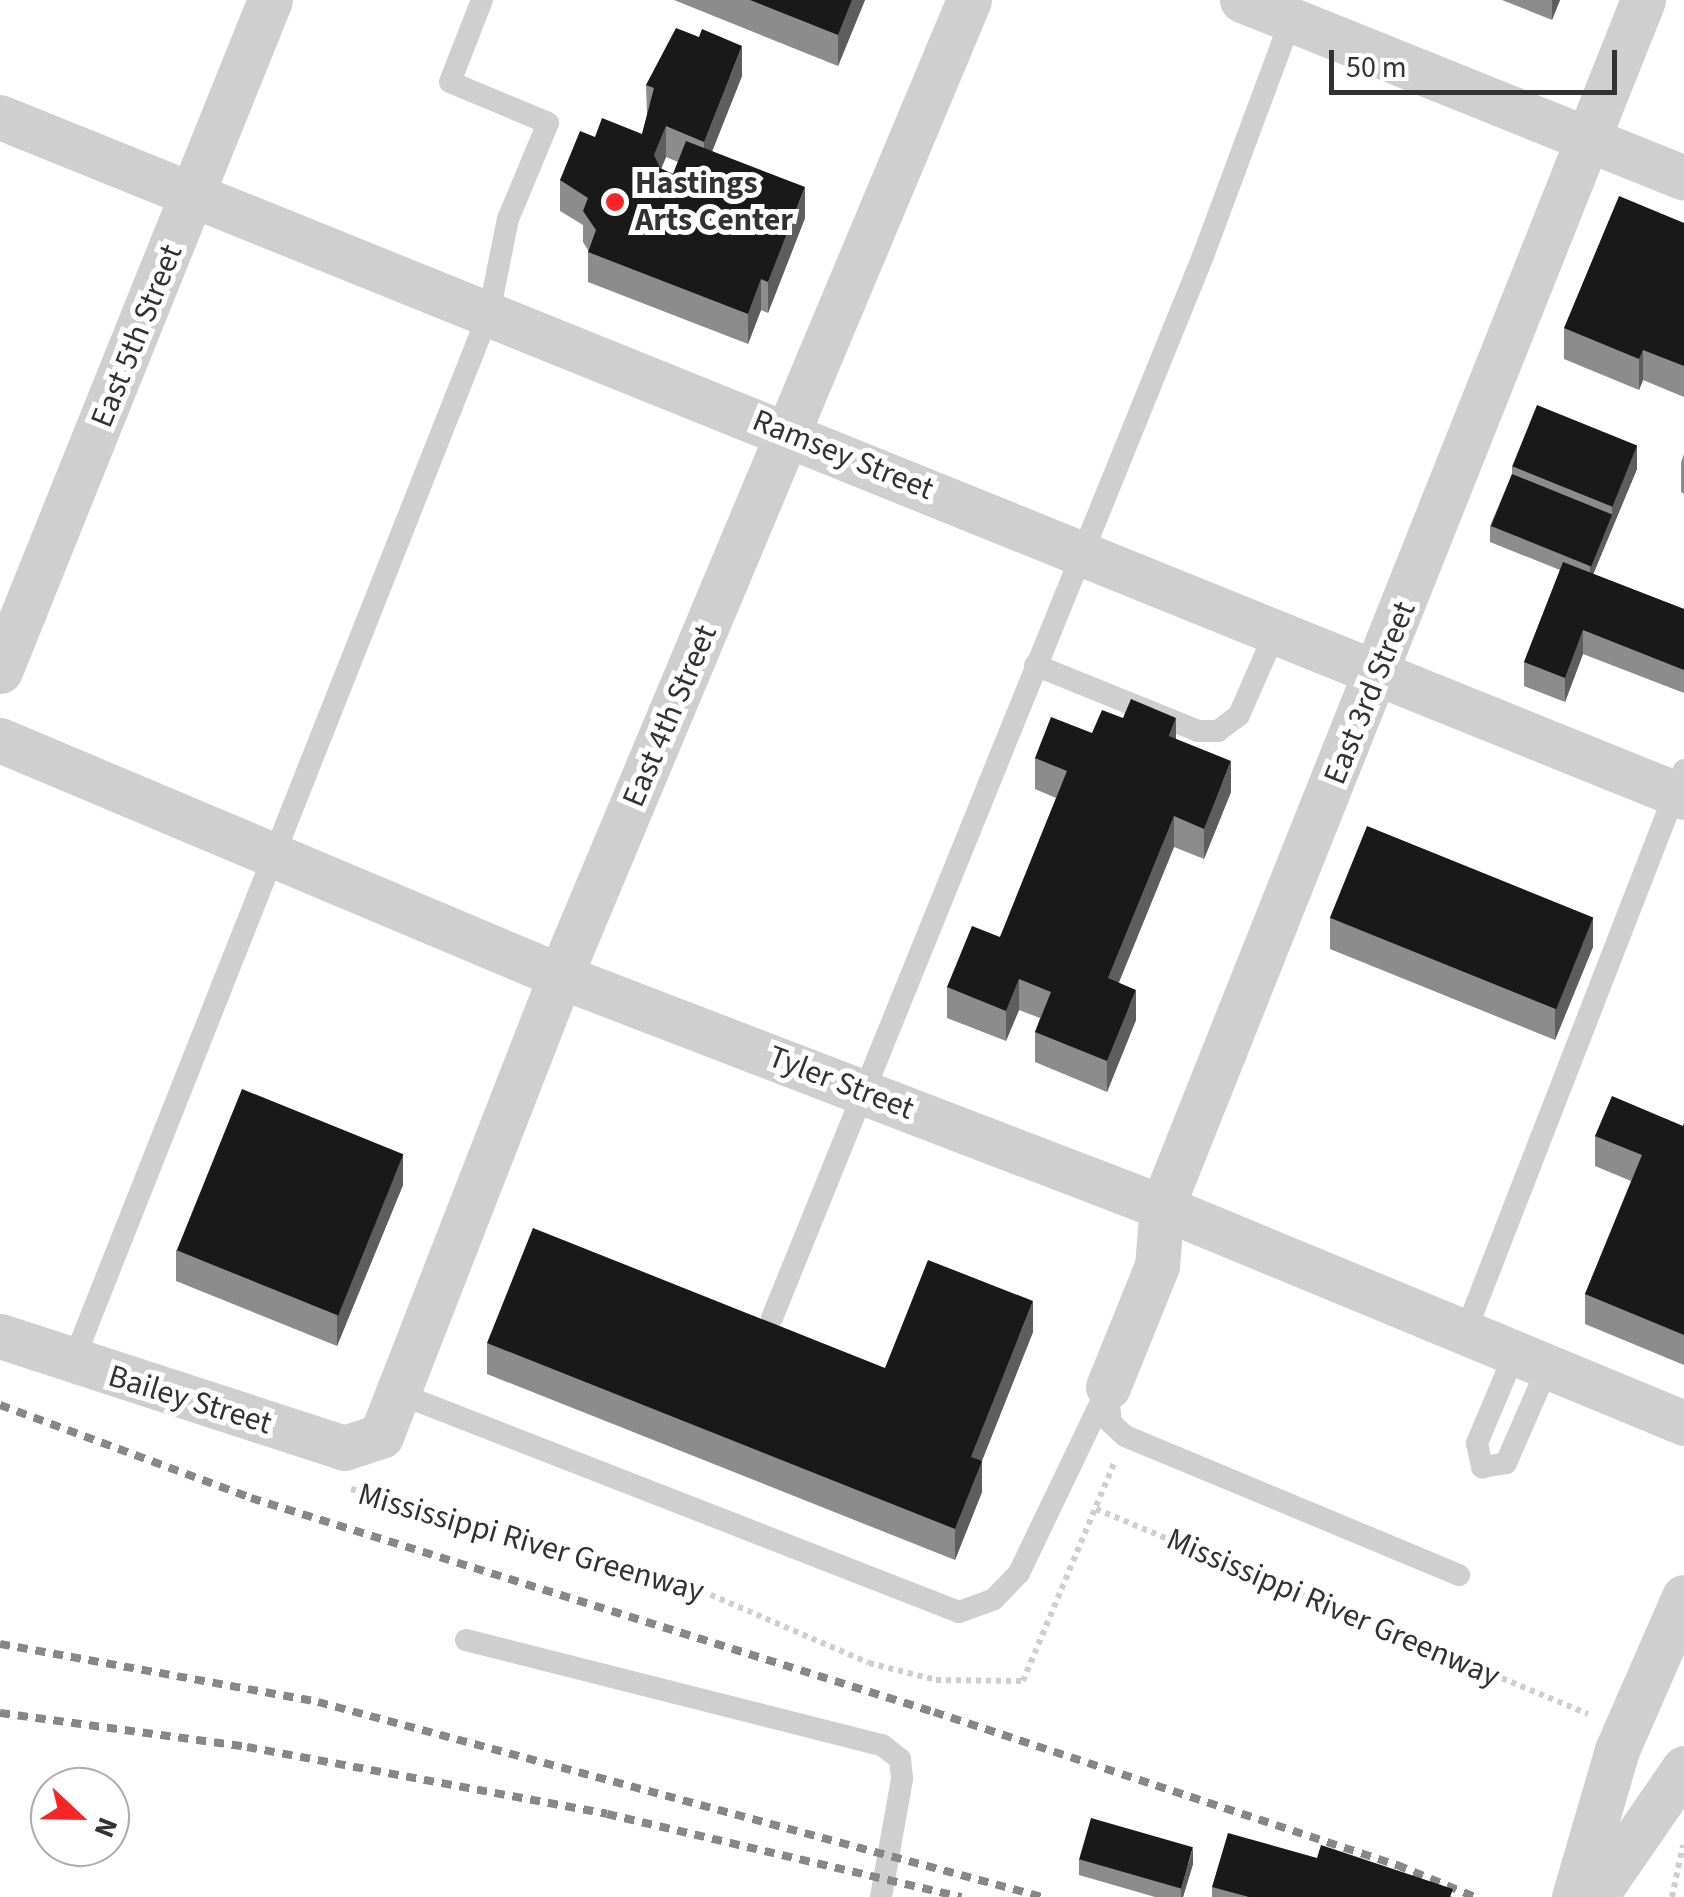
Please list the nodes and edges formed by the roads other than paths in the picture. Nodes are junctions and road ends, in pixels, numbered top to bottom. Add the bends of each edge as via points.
1 (270, 0) edge
2 (482, 0) edge
3 (969, 0) edge
4 (1242, 0) edge
5 (1644, 0) edge
6 (1291, 20) junction
7 (0, 118) edge
8 (1588, 140) junction
9 (1684, 178) edge
10 (194, 196) junction
11 (489, 313) junction
12 (791, 433) junction
13 (1082, 553) junction
14 (1275, 633) junction
15 (1034, 665) junction
16 (0, 671) edge
17 (1378, 674) junction
18 (0, 740) edge
19 (1681, 787) edge
20 (270, 854) junction
21 (560, 976) junction
22 (864, 1092) junction
23 (1162, 1206) junction
24 (772, 1318) edge
25 (1465, 1332) junction
26 (0, 1336) edge
27 (72, 1364) junction
28 (1108, 1387) junction
29 (400, 1394) junction
30 (1684, 1423) edge
31 (381, 1436) joint
32 (1459, 1575) dead end
33 (1684, 1598) edge
34 (466, 1640) dead end
35 (1621, 1740) junction
36 (1680, 1775) edge
37 (881, 1897) edge
38 (1574, 1897) edge
39 (1596, 1897) edge

1 - 10 street, East 5th Street
2 - 11 lane via 450,82 548,122 508,219
3 - 12 street, East 4th Street
4 - 6 street
5 - 8 street, East 3rd Street
6 - 8 street
6 - 13 lane
7 - 10 street, Ramsey Street
8 - 9 street
8 - 17 street, East 3rd Street
10 - 11 street, Ramsey Street
10 - 16 street, East 5th Street
11 - 12 street, Ramsey Street
11 - 20 lane
12 - 13 street, Ramsey Street
12 - 21 street, East 4th Street
13 - 14 street, Ramsey Street
13 - 15 lane
14 - 15 lane via 1240,715 1218,731 1198,731
14 - 17 street, Ramsey Street
15 - 22 lane
17 - 19 street, Ramsey Street
17 - 23 street, East 3rd Street
18 - 20 street, Tyler Street
19 - 25 lane
20 - 21 street, Tyler Street
20 - 27 lane
21 - 22 street, Tyler Street
21 - 29 street, East 4th Street
22 - 23 street, Tyler Street
22 - 24 lane
23 - 25 street, Tyler Street
23 - 28 street, East 3rd Street via 1158,1266
25 - 30 street, Tyler Street
26 - 27 street, Bailey Street
27 - 31 street, Bailey Street via 344,1448
28 - 29 lane via 1019,1573 994,1598 959,1612
28 - 32 lane via 1111,1424 1125,1436
29 - 31 street, East 4th Street
33 - 35 street
34 - 37 lane via 882,1744 900,1759 902,1779
35 - 36 street via 1632,1782 1649,1791
35 - 38 street
36 - 39 street

